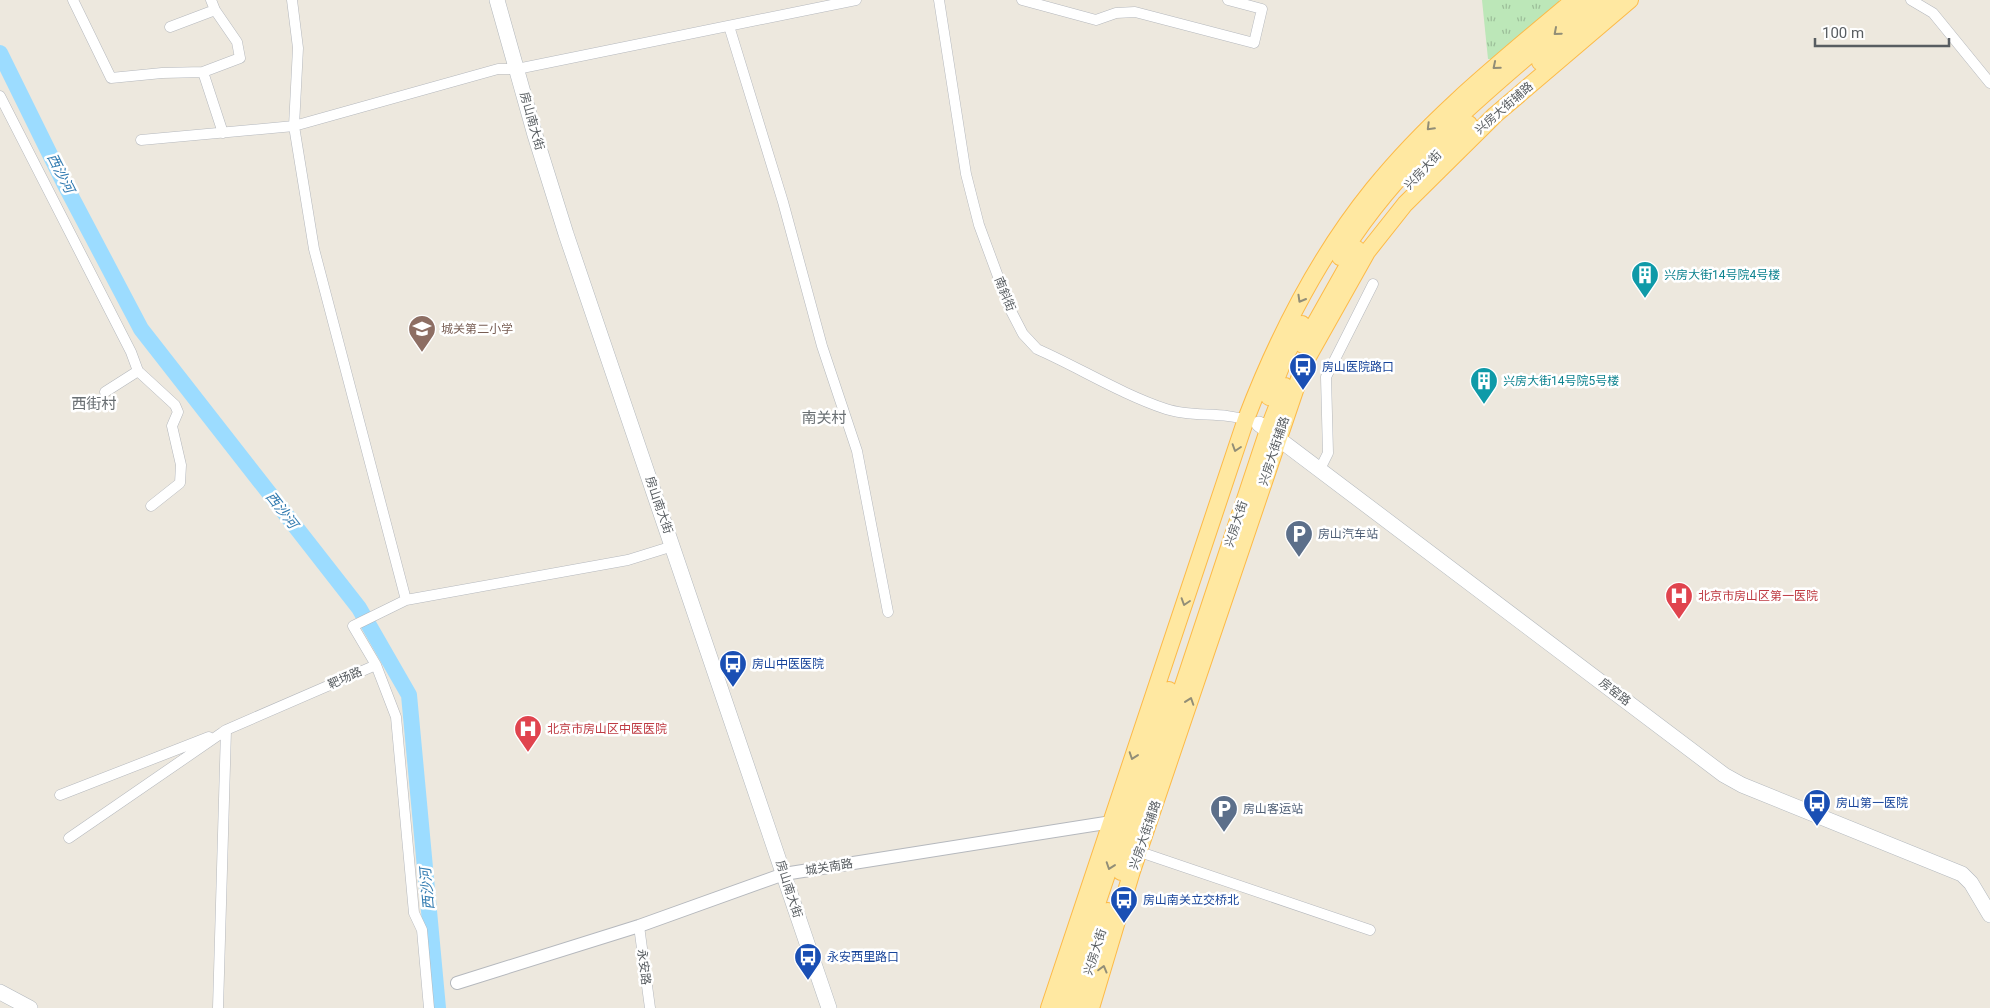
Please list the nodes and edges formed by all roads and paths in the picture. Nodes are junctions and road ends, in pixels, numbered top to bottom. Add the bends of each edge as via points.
1 (73, 0) edge
2 (292, 0) edge
3 (497, 0) edge
4 (856, 0) edge
5 (939, 0) edge
6 (1022, 0) edge
7 (1228, 0) edge
8 (1574, 0) edge
9 (1594, 0) edge
10 (1612, 0) edge
11 (1630, 0) edge
12 (1911, 0) edge
13 (213, 5) edge
14 (1564, 6) edge
15 (729, 26) junction
16 (170, 27) dead end
17 (517, 69) junction
18 (203, 72) junction
19 (1478, 81) junction
20 (1990, 83) edge
21 (0, 96) edge
22 (294, 126) junction
23 (1449, 127) junction
24 (223, 133) junction
25 (141, 140) dead end
26 (1335, 242) junction
27 (1329, 274) junction
28 (1373, 284) dead end
29 (1309, 322) junction
30 (1282, 334) junction
31 (1314, 347) junction
32 (138, 371) junction
33 (105, 392) dead end
34 (1263, 428) junction
35 (1320, 469) junction
36 (151, 506) dead end
37 (673, 546) junction
38 (1240, 549) junction
39 (1224, 560) junction
40 (406, 600) junction
41 (888, 612) dead end
42 (376, 665) junction
43 (226, 730) junction
44 (60, 795) dead end
45 (1118, 821) junction
46 (69, 838) dead end
47 (1140, 852) junction
48 (784, 874) junction
49 (1990, 916) edge
50 (639, 926) junction
51 (1113, 930) junction
52 (1370, 930) dead end
53 (1094, 952) junction
54 (457, 983) dead end
55 (0, 992) edge
56 (30, 1008) edge
57 (218, 1008) edge
58 (429, 1008) edge
59 (650, 1008) edge
60 (829, 1008) edge
61 (1049, 1008) edge
62 (1062, 1008) edge
63 (1076, 1008) edge
64 (1092, 1008) edge

1 - 18 street via 111,78 162,72
2 - 22 street via 298,48
3 - 17 main road, 房山南大街
4 - 15 street
5 - 34 street, 南斜街 via 966,174 979,225 1010,309 1023,334 1037,349 1168,410 1235,415
6 - 7 street via 1096,20 1116,13 1135,12 1254,43 1262,9
8 - 14 main road, 兴房大街
9 -> 23 main road, 兴房大街
10 - 29 main road, 兴房大街 via 1440,150 1357,249
11 - 31 main road, 兴房大街辅路 via 1498,112 1405,204 1368,252
12 - 20 street via 1932,13
13 - 16 street
13 - 18 street via 236,42 240,58
14 -> 19 main road, 兴房大街
15 - 17 street
15 - 41 street via 783,202 822,346 857,451
17 - 22 street via 498,69
17 - 37 main road, 房山南大街 via 566,234
18 - 24 street
19 - 23 main road
19 -> 26 main road, 兴房大街 via 1427,129 1373,188
21 - 32 street
22 - 24 street
22 - 40 street via 314,249
23 - 27 main road, 兴房大街 via 1389,190
24 - 25 street
26 - 27 main road
26 -> 30 main road, 兴房大街
27 - 29 main road, 兴房大街
28 - 35 street via 1326,377 1328,454
29 - 30 main road
29 - 31 main road
29 - 34 main road, 兴房大街 via 1295,361
30 - 34 main road, 兴房大街
31 - 34 main road, 兴房大街辅路
32 - 33 street
32 - 36 street via 175,405 178,412 172,426 181,465 180,483
34 - 35 main road, 房窑路
34 - 38 main road, 兴房大街辅路
34 - 39 main road, 兴房大街
34 -> 45 main road, 兴房大街
35 - 49 main road, 房窑路 via 1724,775 1962,874
37 - 40 street, 靶场路 via 628,560
37 - 48 main road, 房山南大街
38 - 39 main road
47 -> 38 main road, 兴房大街辅路
39 - 53 main road, 兴房大街
40 - 42 street, 靶场路 via 353,626
42 - 43 street, 靶场路
42 - 58 street via 396,717 414,914 422,930
43 - 44 street
43 - 46 street, 靶场路
43 - 57 street
45 - 48 street, 城关南路
45 - 61 main road, 兴房大街
45 -> 62 main road, 兴房大街
47 - 51 main road, 兴房大街辅路
47 - 52 street
48 - 50 street, 城关南路
48 - 60 main road, 房山南大街
50 - 54 street, 城关南路
50 - 59 street, 永安路
51 - 53 main road
64 -> 51 main road, 兴房大街辅路
53 - 63 main road, 兴房大街
55 - 56 main road

